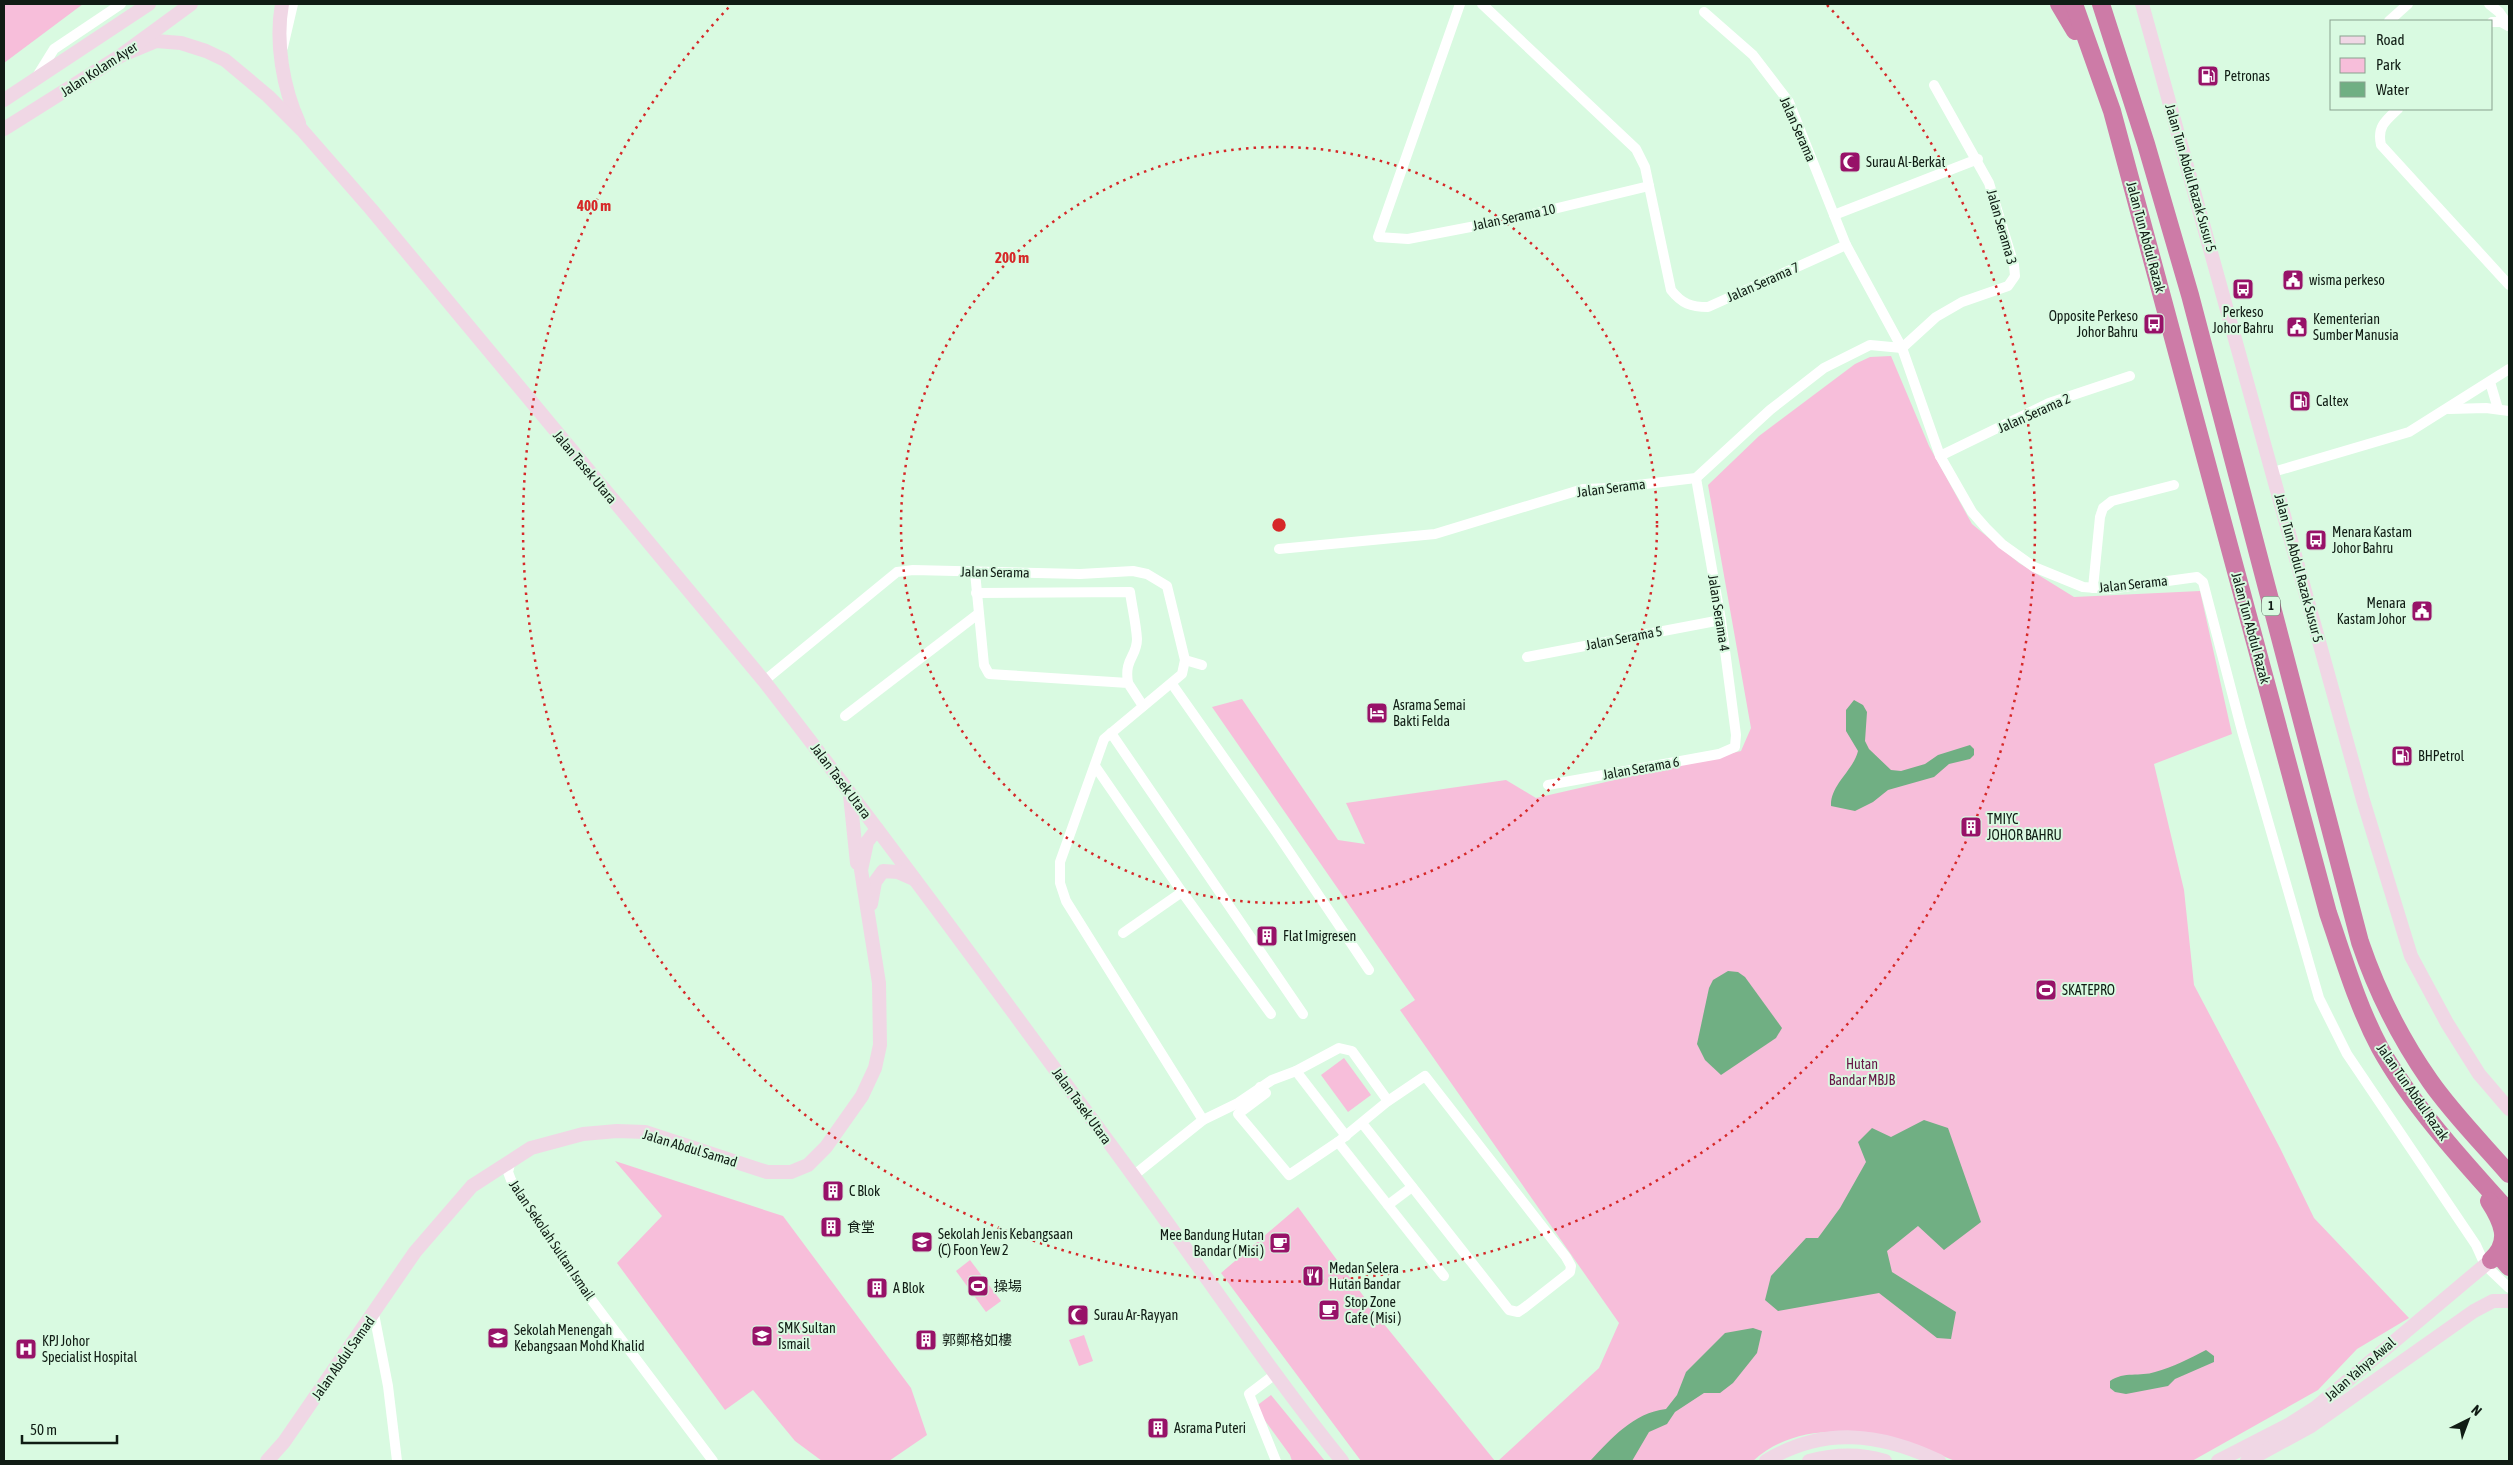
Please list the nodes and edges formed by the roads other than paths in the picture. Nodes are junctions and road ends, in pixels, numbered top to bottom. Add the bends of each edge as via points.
1 (121, 4) edge
2 (149, 4) edge
3 (192, 4) edge
4 (282, 4) edge
5 (293, 4) edge
6 (1460, 4) edge
7 (1482, 4) edge
8 (2058, 4) edge
9 (2074, 4) edge
10 (2101, 4) edge
11 (2142, 4) edge
12 (2408, 4) edge
13 (2489, 4) edge
14 (1704, 12) dead end
15 (2390, 20) edge
16 (2493, 22) edge
17 (2509, 26) edge
18 (120, 56) junction
19 (281, 58) junction
20 (34, 81) junction
21 (1934, 85) dead end
22 (4, 100) edge
23 (2397, 110) edge
24 (2112, 111) junction
25 (4, 129) edge
26 (302, 130) junction
27 (1978, 159) junction
28 (1650, 186) junction
29 (1834, 214) junction
30 (1846, 245) junction
31 (2509, 285) edge
32 (1902, 348) junction
33 (2509, 370) edge
34 (2130, 376) dead end
35 (2490, 382) junction
36 (2448, 409) junction
37 (2498, 409) junction
38 (2509, 411) edge
39 (1940, 456) junction
40 (2273, 472) junction
41 (1696, 478) junction
42 (2174, 485) dead end
43 (1279, 549) dead end
44 (975, 583) junction
45 (2093, 588) junction
46 (978, 614) junction
47 (1721, 620) junction
48 (1527, 657) dead end
49 (1184, 660) junction
50 (1202, 665) dead end
51 (764, 680) junction
52 (1128, 683) junction
53 (1172, 684) junction
54 (1141, 703) junction
55 (845, 716) dead end
56 (1111, 732) junction
57 (1733, 749) joint
58 (1095, 766) junction
59 (1548, 785) dead end
60 (849, 791) junction
61 (877, 829) junction
62 (914, 879) junction
63 (865, 889) junction
64 (1182, 892) junction
65 (869, 912) junction
66 (1123, 933) dead end
67 (1369, 970) dead end
68 (1271, 1014) dead end
69 (1302, 1014) dead end
70 (1296, 1071) junction
71 (1260, 1087) junction
72 (1388, 1101) junction
73 (2509, 1109) edge
74 (1203, 1120) junction
75 (1362, 1123) junction
76 (1342, 1139) junction
77 (511, 1160) junction
78 (2464, 1161) junction
79 (2509, 1174) edge
80 (1133, 1176) junction
81 (1412, 1186) junction
82 (1388, 1205) junction
83 (2509, 1212) edge
84 (2496, 1262) edge
85 (1444, 1276) dead end
86 (2509, 1279) edge
87 (2509, 1288) edge
88 (2509, 1301) edge
89 (374, 1314) junction
90 (1274, 1375) junction
91 (267, 1461) edge
92 (397, 1461) edge
93 (713, 1461) edge
94 (1276, 1461) edge
95 (1342, 1461) edge
96 (1766, 1461) edge
97 (1809, 1461) edge
98 (1885, 1461) edge
99 (1940, 1461) edge
100 (2218, 1461) edge
101 (2247, 1461) edge

1 - 20 street via 54,49
2 - 20 street, Jalan Kolam Ayer
3 - 18 street, Jalan Kolam Ayer
4 - 19 street, Jalan Tasek Utara
5 - 19 street
6 - 28 street, Jalan Serama 10 via 1378,237 1408,239
7 - 28 street via 1636,149
8 - 24 highway via 2070,19
9 - 24 highway, Jalan Tun Abdul Razak / 1
10 - 79 highway, Jalan Tun Abdul Razak / 1 via 2190,294 2360,942 2379,994 2410,1051 2431,1083
11 - 40 street, Jalan Tun Abdul Razak Susur 5
12 - 15 street
13 - 17 street
14 - 29 street, Jalan Serama via 1753,55 1789,102
16 - 17 street
18 - 25 street, Jalan Kolam Ayer
18 - 26 street, Jalan Tasek Utara via 156,41 181,43 206,51 241,73
19 - 26 street, Jalan Tasek Utara via 293,110
20 - 22 street, Jalan Kolam Ayer
21 - 27 street, Jalan Serama 3
23 - 31 street via 2381,125 2378,134 2381,145
24 - 78 highway, Jalan Tun Abdul Razak / 1 via 2331,923 2354,989 2381,1049 2402,1082
26 - 51 street, Jalan Tasek Utara
27 - 29 street
27 - 32 street, Jalan Serama 3 via 1990,183 2014,276 2008,286 1962,302 1936,317
28 - 30 street, Jalan Serama 7 via 1671,290 1679,300 1693,307 1708,307
29 - 30 street, Jalan Serama
30 - 32 street, Jalan Serama
32 - 39 street, Jalan Serama
32 - 41 street via 1870,345 1824,368 1770,410
33 - 35 street
34 - 39 street, Jalan Serama 2 via 2049,403
35 - 36 street
35 - 37 street
36 - 37 street
36 - 40 street via 2409,432
37 - 38 street
39 - 45 street, Jalan Serama via 1972,512 2002,544 2034,567
40 - 73 street, Jalan Tun Abdul Razak Susur 5 via 2363,800 2411,956 2478,1074
41 - 43 street, Jalan Serama via 1584,489 1435,534
41 - 47 street, Jalan Serama 4
42 - 45 street via 2112,501 2104,508 2100,517
44 - 46 street
44 - 49 street, Jalan Serama via 1133,571 1147,574 1162,582 1170,592
44 - 51 street, Jalan Serama via 913,570 897,572
44 - 52 street via 1130,592 1137,640 1127,662
45 - 84 street, Jalan Serama via 2109,589 2197,577 2203,582 2319,998 2348,1054 2476,1245
46 - 52 street via 984,666 989,674
46 - 55 street
47 - 48 street, Jalan Serama 5
47 - 57 street, Jalan Serama 4 via 1736,735
49 - 50 street
49 - 53 street via 1182,674
51 - 60 street, Jalan Tasek Utara
52 - 54 street
53 - 54 street
53 - 67 street
54 - 56 street
56 - 58 street via 1104,739
56 - 69 street
57 - 59 street, Jalan Serama 6
58 - 64 street
58 - 74 street via 1060,862 1060,883 1066,901
60 - 61 street, Jalan Tasek Utara
60 - 63 street via 858,877
61 - 62 street, Jalan Tasek Utara
61 - 63 street, Jalan Abdul Samad via 870,836 864,852 861,870
62 - 65 street via 891,870 879,874
62 - 80 street, Jalan Tasek Utara
63 - 65 street, Jalan Abdul Samad
64 - 66 street
64 - 68 street
65 - 77 street, Jalan Abdul Samad via 879,983 880,1045 877,1060 862,1096 826,1147 808,1165 791,1172 767,1172 646,1132 617,1131 562,1139 531,1148
70 - 71 street
70 - 72 street via 1339,1048 1349,1049
70 - 76 street
71 - 74 street
71 - 76 street via 1266,1093 1238,1114 1289,1175
72 - 75 street
72 - 81 street via 1425,1076 1566,1257 1571,1269 1524,1308 1512,1311
74 - 80 street
75 - 76 street
75 - 81 street
76 - 82 street
77 - 89 street, Jalan Abdul Samad via 472,1186 453,1206 415,1252
77 - 93 street, Jalan Sekolah Sultan Ismail via 508,1172 511,1180 575,1278
78 - 83 highway, Jalan Tun Abdul Razak / 1
78 - 84 highway via 2500,1217 2504,1242
80 - 90 street, Jalan Tasek Utara
81 - 82 street
82 - 85 street
84 - 86 street
84 - 87 street
84 - 100 street, Jalan Yahya Awal via 2316,1408
88 - 101 street, Jalan Yahya Awal via 2493,1301 2474,1310 2311,1426
89 - 91 street, Jalan Abdul Samad via 284,1442
89 - 92 street via 388,1386
90 - 94 street via 1249,1394
90 - 95 street, Jalan Tasek Utara
96 - 99 street via 1818,1439 1845,1436 1875,1439
97 - 98 street via 1830,1455 1848,1455

